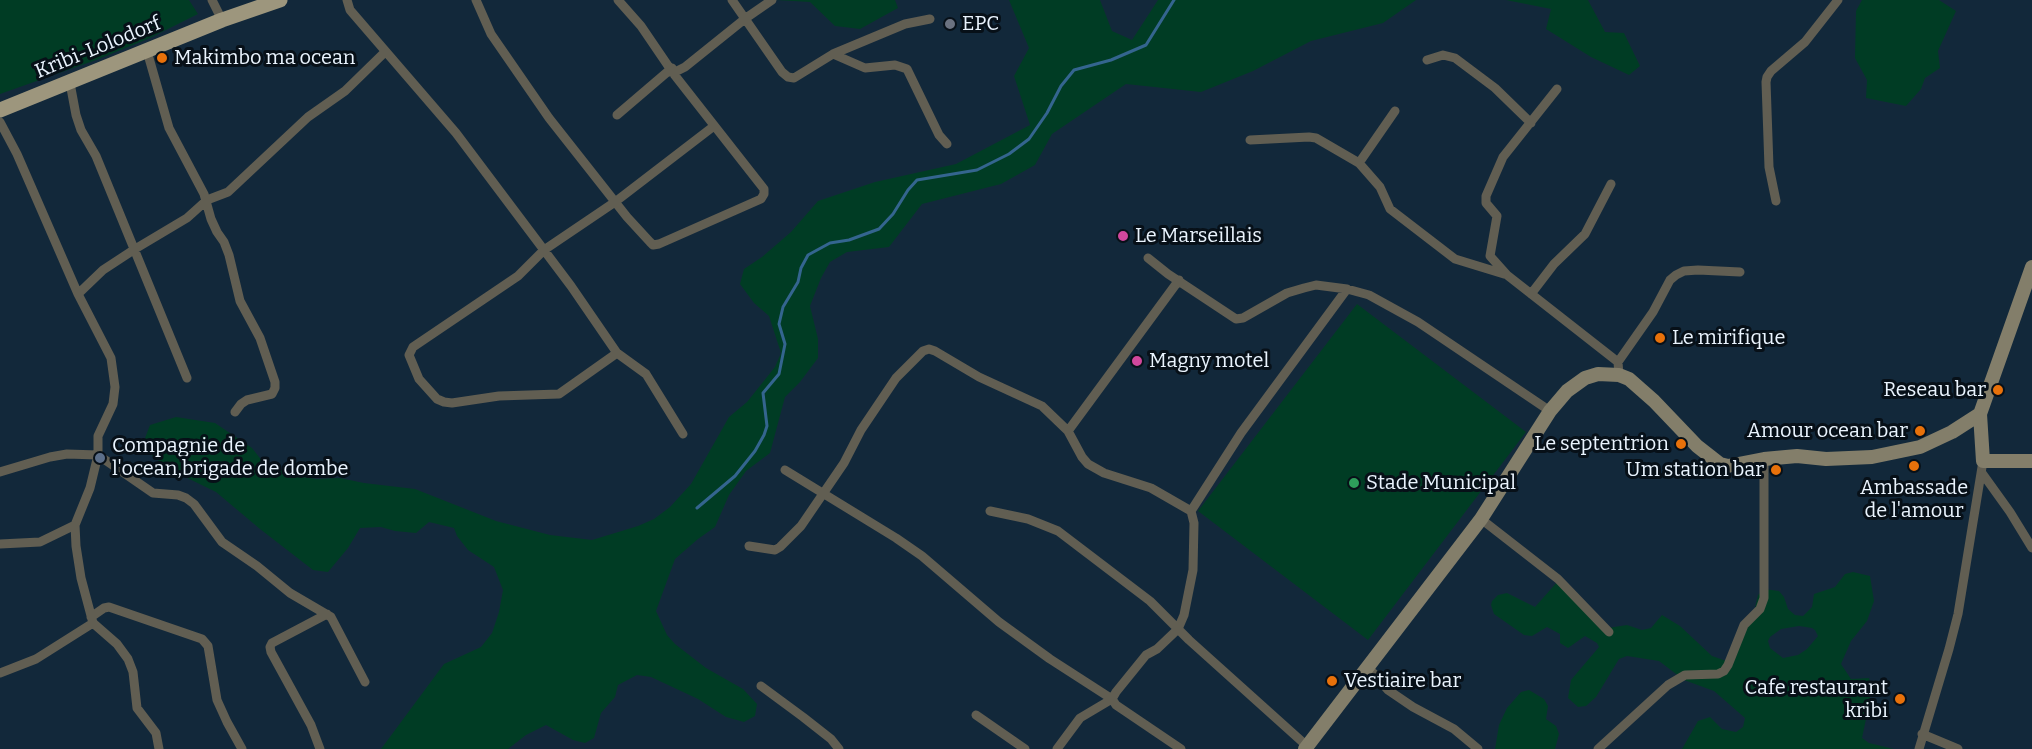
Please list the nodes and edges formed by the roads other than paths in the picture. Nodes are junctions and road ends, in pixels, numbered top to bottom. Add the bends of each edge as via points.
1 (212, 0) edge
2 (280, 0) edge
3 (347, 0) edge
4 (476, 0) edge
5 (618, 0) edge
6 (732, 0) edge
7 (772, 0) edge
8 (1839, 0) edge
9 (746, 18) junction
10 (930, 19) dead end
11 (222, 20) junction
12 (147, 51) junction
13 (386, 52) junction
14 (832, 54) junction
15 (1427, 60) dead end
16 (673, 70) junction
17 (70, 82) junction
18 (1557, 89) dead end
19 (0, 110) edge
20 (1395, 111) dead end
21 (617, 115) dead end
22 (0, 122) edge
23 (1531, 123) junction
24 (714, 126) junction
25 (1250, 140) dead end
26 (947, 144) dead end
27 (1359, 163) junction
28 (1611, 184) dead end
29 (207, 200) junction
30 (1776, 201) dead end
31 (615, 202) junction
32 (135, 249) junction
33 (544, 250) junction
34 (1148, 258) dead end
35 (2032, 267) edge
36 (1740, 272) dead end
37 (1507, 275) junction
38 (1179, 280) junction
39 (1347, 289) junction
40 (78, 294) junction
41 (1531, 294) junction
42 (617, 353) junction
43 (1618, 368) junction
44 (187, 378) dead end
45 (1550, 411) junction
46 (236, 412) dead end
47 (1980, 414) junction
48 (1068, 431) junction
49 (683, 434) dead end
50 (98, 455) junction
51 (1764, 459) junction
52 (2032, 461) edge
53 (1982, 467) junction
54 (785, 470) dead end
55 (0, 472) edge
56 (824, 494) junction
57 (1191, 511) junction
58 (990, 512) dead end
59 (1481, 519) junction
60 (75, 525) junction
61 (0, 543) edge
62 (749, 546) dead end
63 (2032, 548) edge
64 (327, 614) junction
65 (92, 620) junction
66 (1178, 629) junction
67 (1609, 632) dead end
68 (1368, 667) junction
69 (0, 673) edge
70 (365, 682) dead end
71 (761, 686) dead end
72 (1112, 699) junction
73 (976, 715) dead end
74 (1922, 734) junction
75 (1306, 748) edge
76 (159, 749) edge
77 (242, 749) edge
78 (320, 749) edge
79 (839, 749) edge
80 (1025, 749) edge
81 (1058, 749) edge
82 (1181, 749) edge
83 (1478, 749) edge
84 (1598, 749) edge
85 (1919, 749) edge
86 (1958, 749) edge

1 - 11 street
2 - 11 main road, Kribi-Lolodorf
3 - 13 street via 350,10
4 - 31 street via 491,34 549,118
5 - 16 street
6 - 9 street
7 - 9 street
8 - 30 street via 1805,42 1767,77 1769,167
9 - 14 street via 788,77 794,78
9 - 16 street via 685,67
10 - 14 street via 905,24
11 - 12 main road, Kribi-Lolodorf
12 - 17 main road, Kribi-Lolodorf
12 - 29 street via 169,128
13 - 29 street via 345,92 308,117 228,192
13 - 33 street via 456,133
14 - 26 street via 865,68 895,65 907,69
15 - 23 street via 1443,55 1455,58 1495,88
16 - 21 street
16 - 24 street
17 - 19 main road, Kribi-Lolodorf
17 - 32 street via 81,130
18 - 23 street
20 - 27 street
22 - 40 street
23 - 37 street via 1503,157 1486,196 1486,203 1497,216 1490,256
24 - 31 street
24 - 31 street via 764,189 761,199 653,245
25 - 27 street via 1316,138
27 - 37 street via 1380,187 1392,212 1446,253 1465,264
28 - 41 street via 1584,234
29 - 32 street via 187,218
29 - 46 street via 211,219 229,255 240,301 260,338 275,382 272,394 247,400
31 - 33 street
32 - 40 street via 103,270
32 - 44 street
33 - 42 street
33 - 42 street via 518,276 413,347 409,355 419,379 437,399 452,403 499,396 559,394
34 - 38 street
35 - 47 street
36 - 43 street via 1698,270 1676,275
37 - 41 street
38 - 39 street via 1236,319 1304,288 1316,285
38 - 48 street
39 - 45 street via 1369,295 1418,322
39 - 57 street via 1241,433
40 - 50 street via 111,358 115,387 113,404 98,436
41 - 43 street
42 - 49 street via 646,374
43 - 45 street via 1585,378
43 - 51 street via 1720,464
45 - 59 street
47 - 51 street via 1920,447 1872,457
47 - 53 street
48 - 56 street via 1042,406 979,377 935,351 923,351 896,378
48 - 57 street via 1088,464 1150,488
50 - 55 street via 67,454
50 - 60 street
50 - 64 street via 153,493 186,498 222,542 290,593
51 - 84 street via 1764,598 1760,609 1743,624 1728,665 1718,674 1685,675 1668,685
52 - 53 street
53 - 63 street
53 - 74 street via 1958,614
54 - 56 street
56 - 62 street via 780,547 770,550
56 - 72 street via 922,556 999,622
57 - 66 street via 1193,570
58 - 66 street via 1028,519 1058,531 1150,601
59 - 67 street via 1558,579
59 - 68 street
60 - 61 street via 40,542
60 - 65 street via 81,578
64 - 70 street via 335,622
64 - 78 street via 270,647
65 - 69 street via 36,659
65 - 76 street via 128,659 134,672 136,705 156,732
65 - 77 street via 104,608 110,608 202,639 208,646 217,700
66 - 72 street via 1146,655
66 - 75 street
68 - 75 street
68 - 83 street via 1388,690 1454,729
71 - 79 street
72 - 81 street via 1080,718
72 - 82 street
73 - 80 street
74 - 85 street
74 - 86 street

